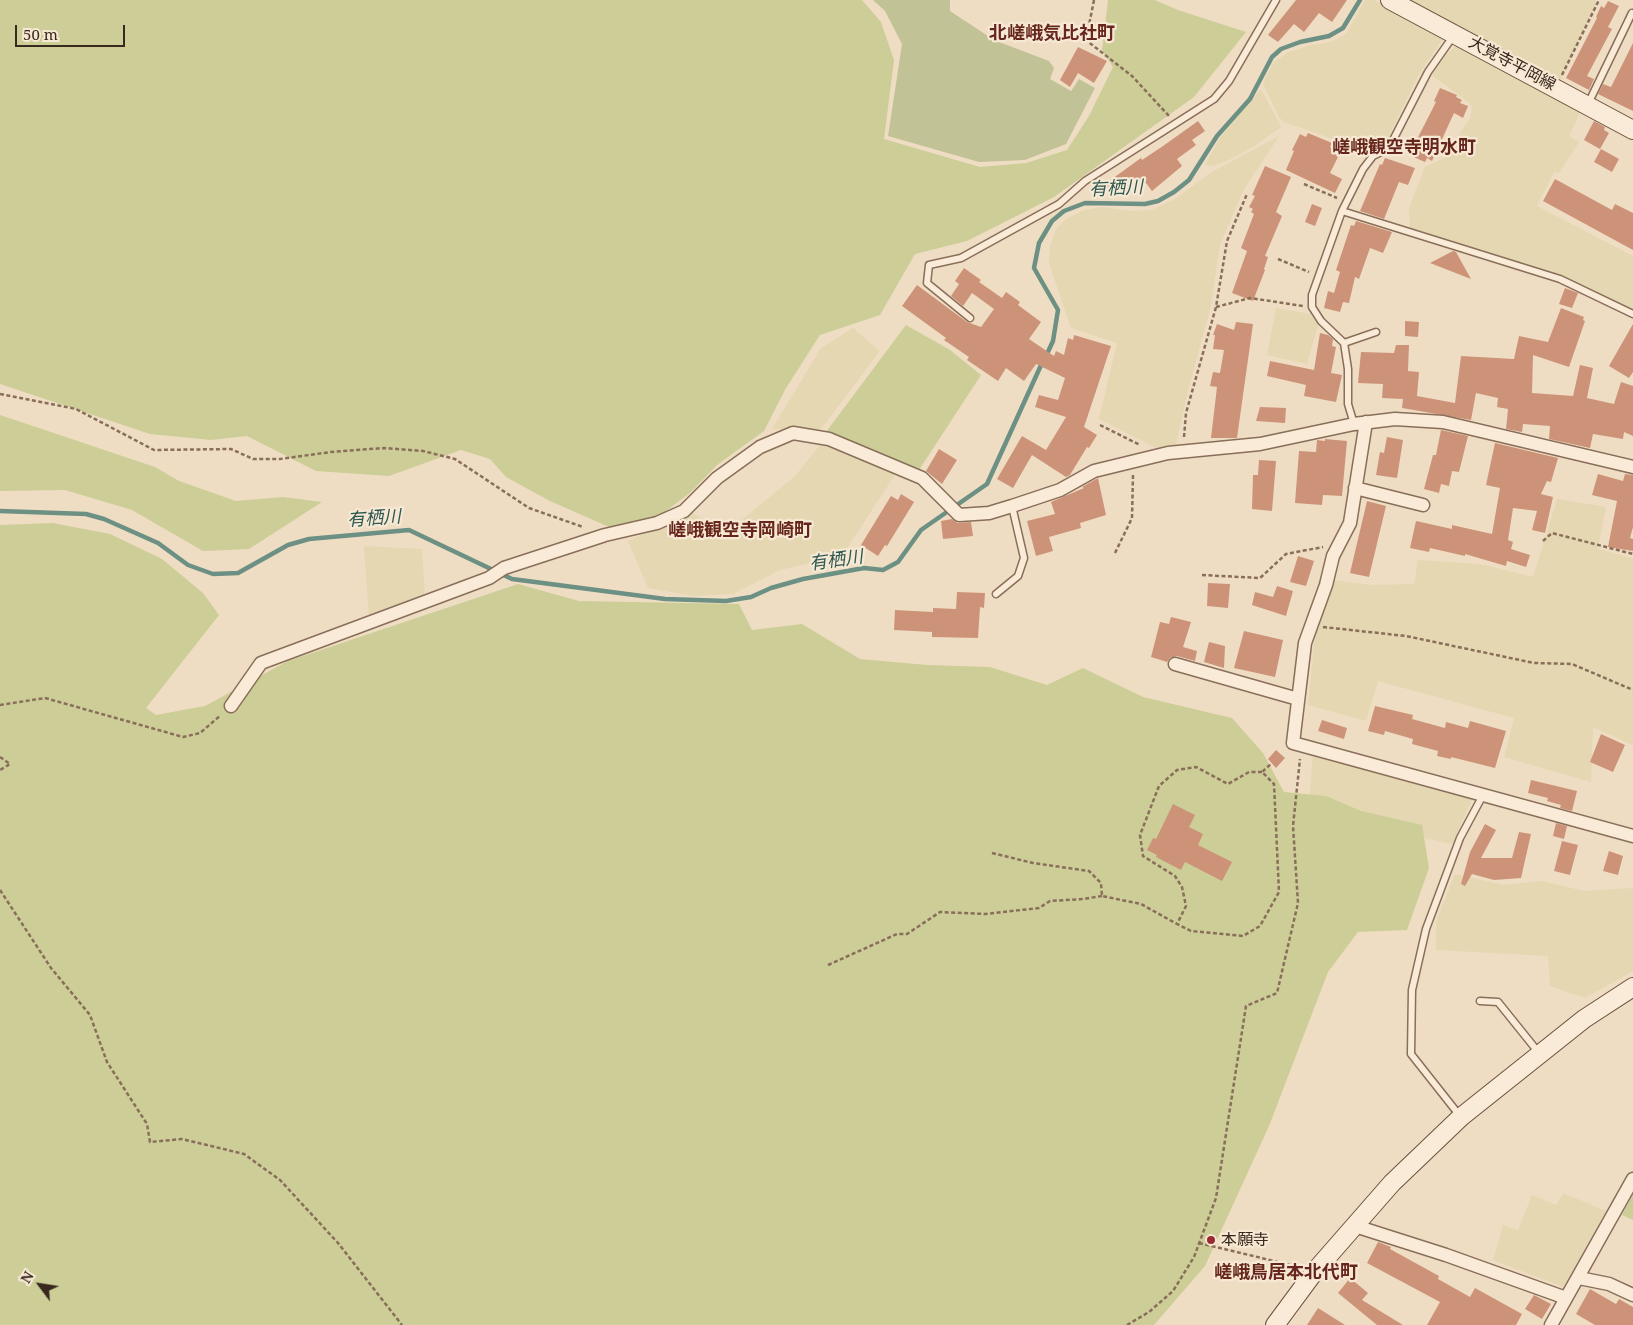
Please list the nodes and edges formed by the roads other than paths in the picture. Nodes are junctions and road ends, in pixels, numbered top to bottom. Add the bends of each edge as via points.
1 (1276, 0) edge
2 (1390, 0) edge
3 (1632, 13) edge
4 (1455, 34) junction
5 (1587, 105) junction
6 (1633, 130) edge
7 (1342, 211) junction
8 (1633, 314) edge
9 (970, 318) dead end
10 (1376, 332) dead end
11 (1344, 343) junction
12 (1360, 423) junction
13 (1633, 467) edge
14 (1355, 488) junction
15 (1423, 505) dead end
16 (1012, 506) junction
17 (996, 594) dead end
18 (1175, 664) dead end
19 (1298, 699) junction
20 (231, 706) road end
21 (1483, 795) junction
22 (1633, 836) edge
23 (1633, 987) edge
24 (1480, 1001) dead end
25 (1540, 1054) junction
26 (1461, 1117) junction
27 (1633, 1179) edge
28 (1355, 1226) junction
29 (1579, 1278) junction
30 (1633, 1295) edge
31 (1566, 1298) junction
32 (1275, 1325) edge
33 (1552, 1325) edge

1 - 9 lane via 1229,81 1214,99 1085,181 1059,204 961,258 930,265 927,283
2 - 4 street, 大覚寺平岡線
3 - 5 lane
4 - 5 street, 大覚寺平岡線
4 - 7 lane via 1428,72 1392,142 1368,162
5 - 6 street, 大覚寺平岡線
7 - 8 lane via 1560,279
7 - 11 lane via 1312,294 1312,307 1321,321
10 - 11 lane
11 - 12 lane via 1348,404
12 - 13 street via 1395,419 1444,422
12 - 14 street
12 - 16 street via 1260,444 1183,451 1133,461 1094,471 1060,490
14 - 15 street
14 - 19 street via 1350,524 1333,556 1305,643
16 - 17 lane via 1024,558 1018,576
16 - 20 street via 989,513 959,515 922,478 829,439 793,433 760,447 717,478 684,511 657,524 605,535 504,568 489,578 261,663
18 - 19 street
19 - 21 street via 1294,742
21 - 22 street
21 - 26 lane via 1460,838 1430,920 1412,990 1411,1054
23 - 25 street via 1584,1019
24 - 25 lane via 1498,1002
25 - 26 street
26 - 28 street via 1392,1183
27 - 29 street
28 - 31 street
28 - 32 street
29 - 30 street via 1609,1284
29 - 31 street
31 - 33 street

